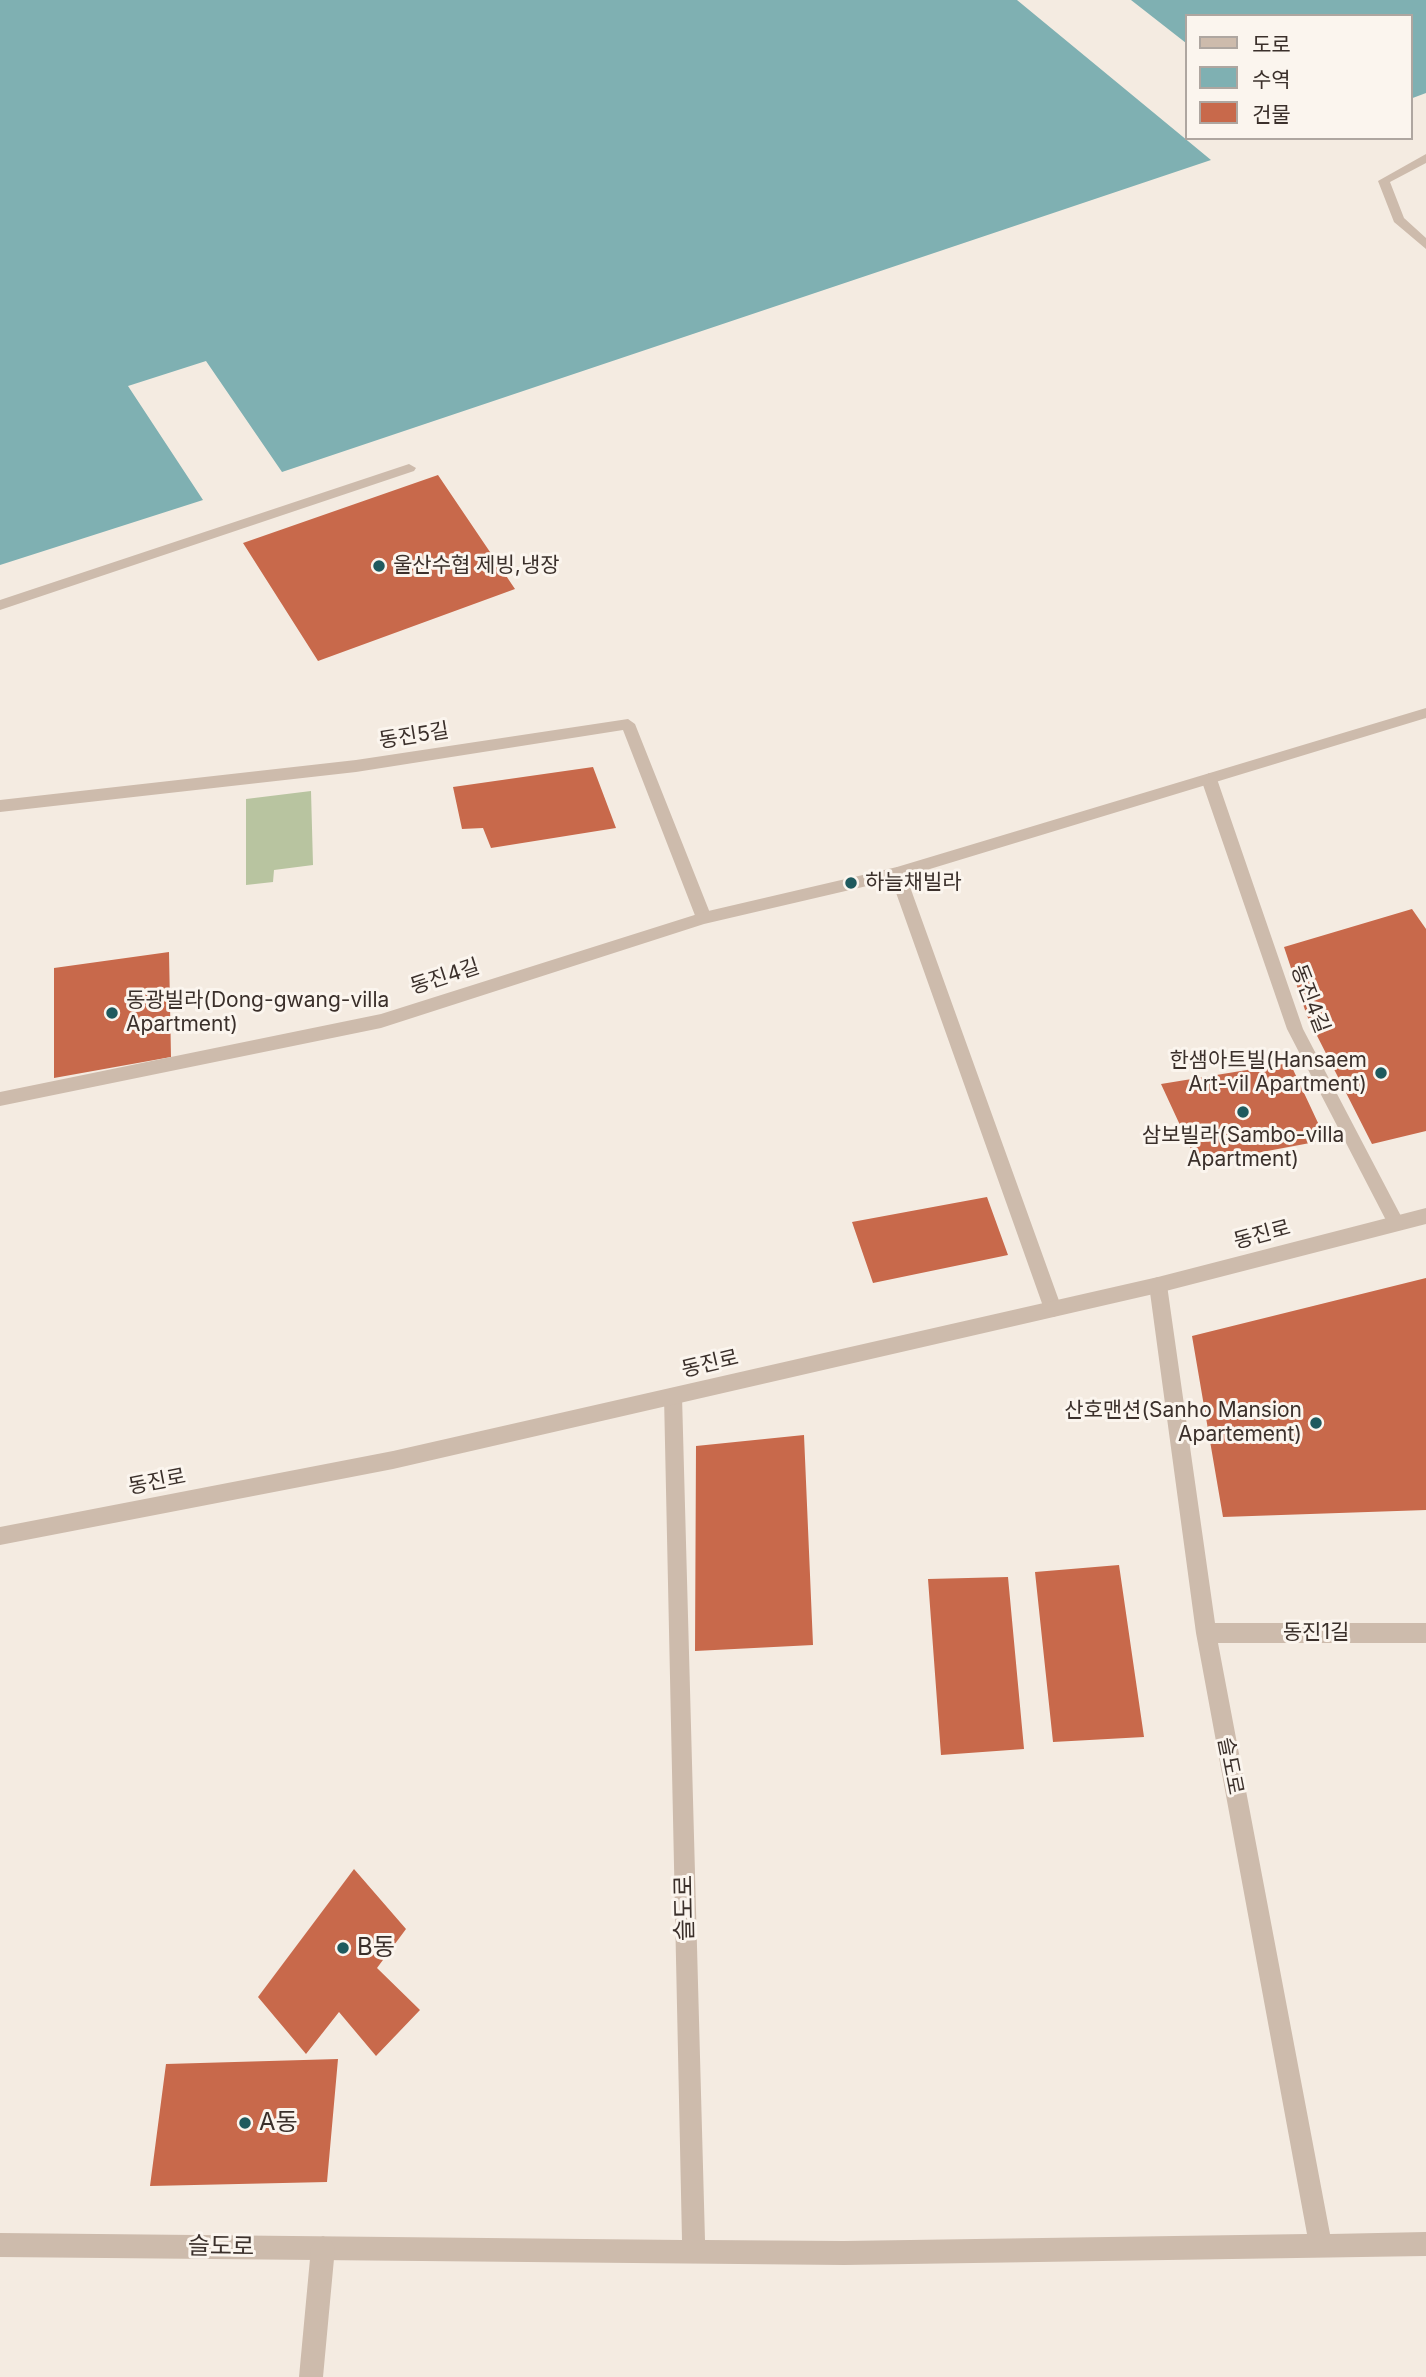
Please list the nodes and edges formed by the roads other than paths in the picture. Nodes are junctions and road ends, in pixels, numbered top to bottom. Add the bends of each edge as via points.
1 (1426, 158) edge
2 (1426, 245) edge
3 (409, 468) dead end
4 (0, 605) edge
5 (1426, 713) edge
6 (1209, 779) junction
7 (0, 806) edge
8 (897, 873) junction
9 (704, 918) junction
10 (0, 1099) edge
11 (1426, 1216) edge
12 (1395, 1223) junction
13 (1158, 1285) junction
14 (1053, 1309) junction
15 (673, 1396) junction
16 (0, 1536) edge
17 (1206, 1633) junction
18 (1426, 1633) edge
19 (1320, 2244) junction
20 (1426, 2244) edge
21 (0, 2245) edge
22 (323, 2248) junction
23 (694, 2252) junction
24 (311, 2377) edge

1 - 2 street via 1384,181 1398,219
3 - 4 street
5 - 6 street, 동진4길
6 - 8 street, 동진4길
6 - 12 street, 동진4길 via 1295,1029
7 - 9 street, 동진5길 via 356,766 628,724
8 - 9 street, 동진4길
8 - 14 street
9 - 10 street, 동진4길 via 381,1021
11 - 12 street, 동진로
12 - 13 street, 동진로
13 - 14 street, 동진로
13 - 17 street, 슬도로
14 - 15 street, 동진로
15 - 16 street, 동진로 via 393,1460
15 - 23 street, 슬도로
17 - 18 street, 동진1길
17 - 19 street, 슬도로
19 - 20 street, 슬도로
19 - 23 street, 슬도로
21 - 22 street, 슬도로
22 - 23 street, 슬도로
22 - 24 street

